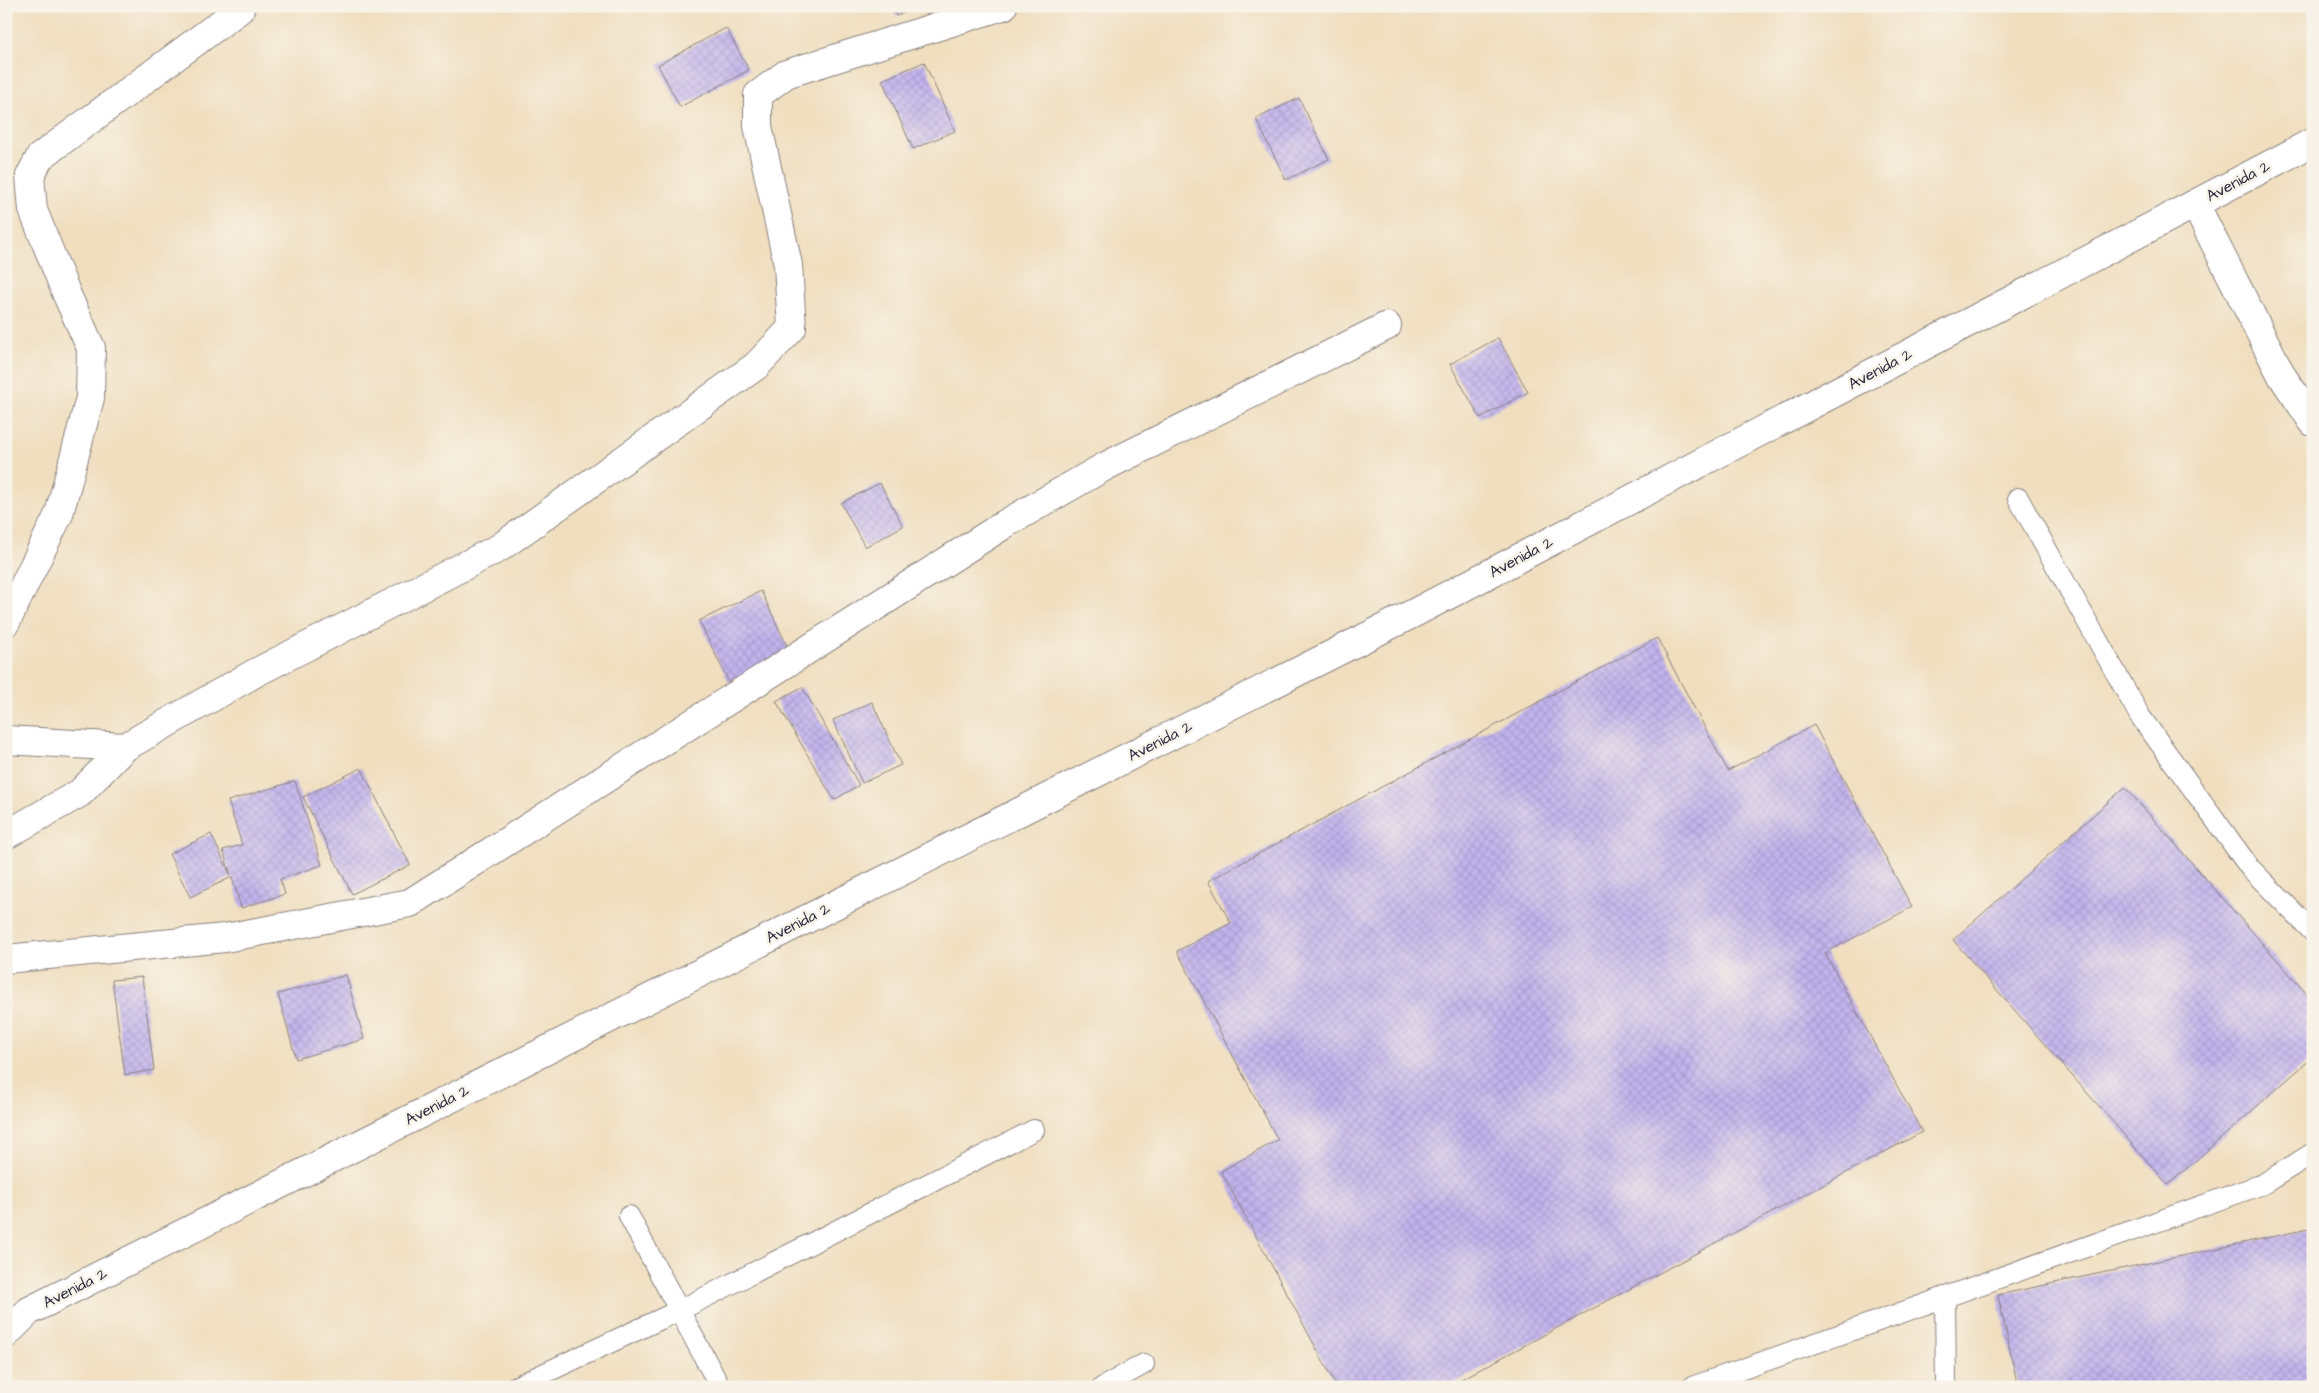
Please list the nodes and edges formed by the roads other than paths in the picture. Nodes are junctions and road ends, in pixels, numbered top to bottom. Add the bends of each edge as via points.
1 (1003, 6) edge
2 (240, 9) dead end
3 (2313, 142) edge
4 (2195, 204) junction
5 (1386, 326) dead end
6 (2313, 422) edge
7 (2018, 498) dead end
8 (6, 622) edge
9 (6, 740) edge
10 (125, 747) junction
11 (6, 835) edge
12 (2313, 932) edge
13 (6, 959) edge
14 (1034, 1130) dead end
15 (2313, 1153) edge
16 (629, 1216) dead end
17 (1945, 1297) junction
18 (680, 1310) junction
19 (6, 1334) edge
20 (1144, 1364) dead end
21 (515, 1387) edge
22 (720, 1387) edge
23 (1103, 1387) edge
24 (1692, 1387) edge
25 (1946, 1387) edge

1 - 10 street via 786,74 758,95 758,126 788,265 792,328 756,366 499,548 255,673
2 - 8 street via 40,156 30,176 33,210 91,348 90,398 59,514
3 - 4 street, Avenida 2
4 - 6 street via 2282,376
4 - 19 street, Avenida 2 via 1416,612 29,1311
5 - 13 street via 1104,467 1005,524 410,903 225,938
7 - 12 lane via 2140,716 2250,868
9 - 10 street
10 - 11 street via 80,793
14 - 18 lane
15 - 17 lane via 2263,1184
16 - 18 lane
17 - 24 lane
17 - 25 lane
18 - 21 lane
18 - 22 lane
20 - 23 lane

